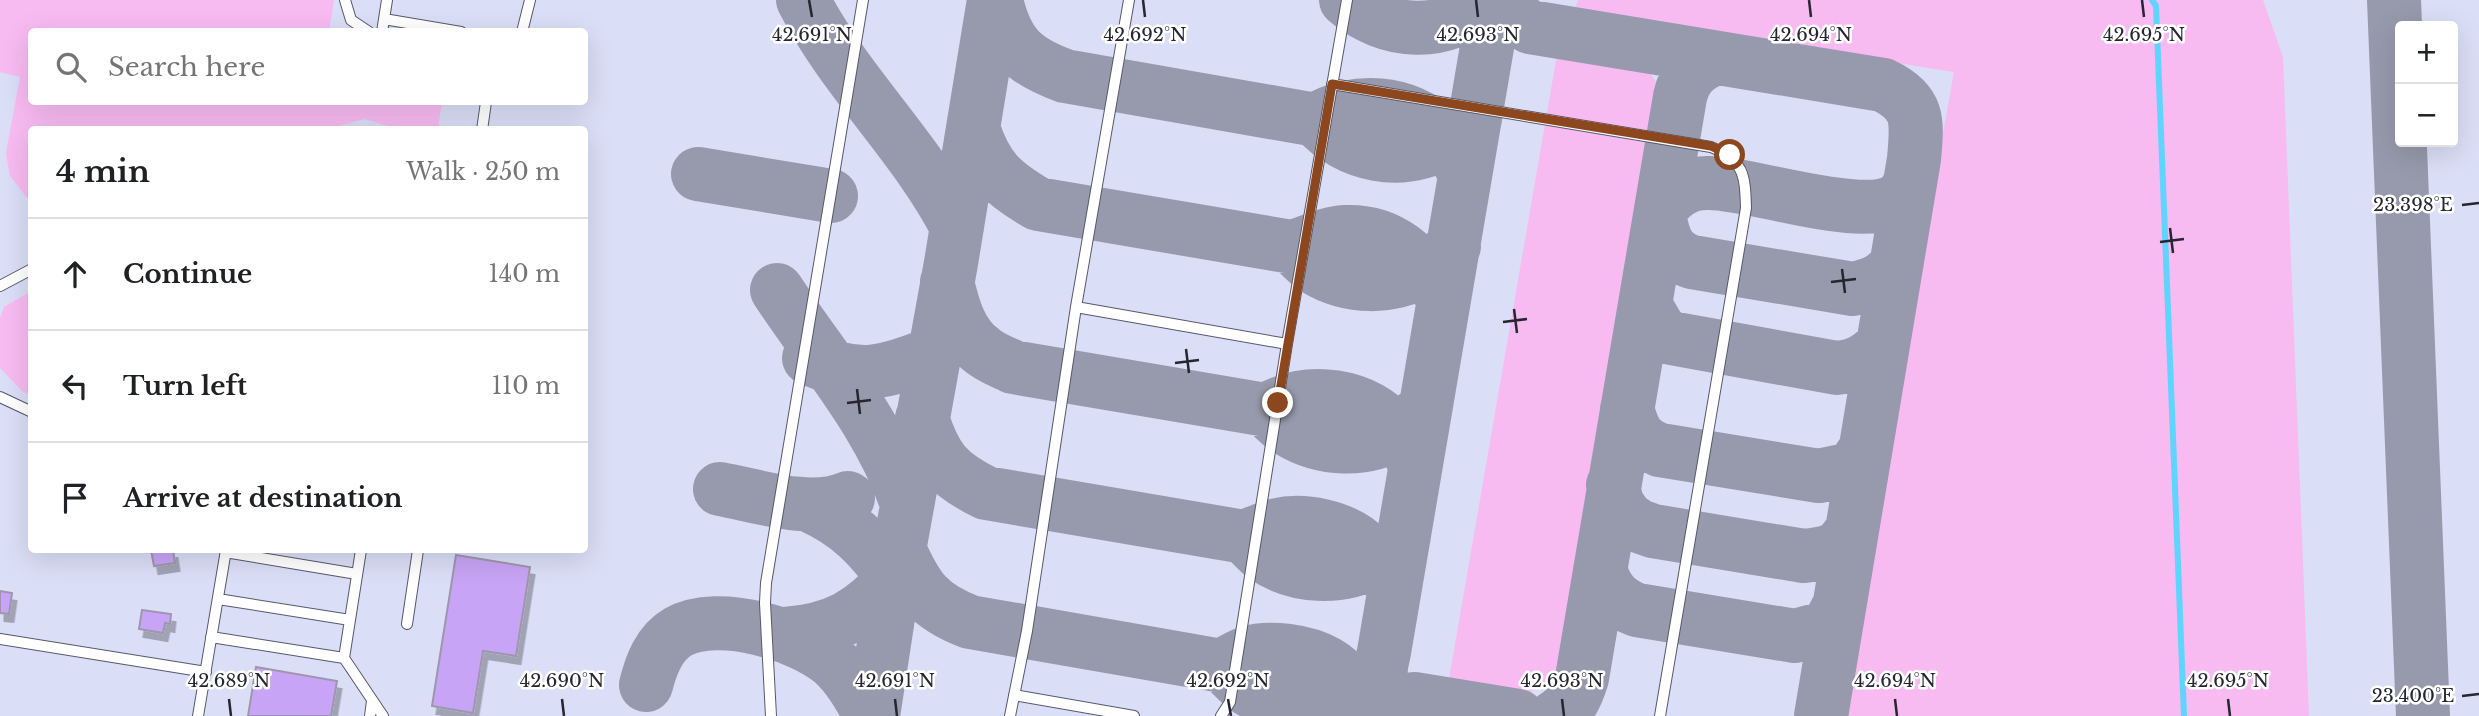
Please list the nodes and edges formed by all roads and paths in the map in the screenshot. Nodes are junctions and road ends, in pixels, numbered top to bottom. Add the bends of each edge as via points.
1 (345, 0) edge
2 (387, 0) edge
3 (530, 0) edge
4 (863, 0) edge
5 (1129, 0) edge
6 (1347, 0) edge
7 (384, 19) junction
8 (363, 28) edge
9 (383, 28) edge
10 (437, 28) edge
11 (523, 28) edge
12 (1332, 84) junction
13 (486, 105) edge
14 (483, 126) edge
15 (28, 271) edge
16 (0, 286) edge
17 (1076, 307) junction
18 (1287, 344) junction
19 (0, 397) edge
20 (28, 410) edge
21 (225, 553) edge
22 (237, 553) edge
23 (361, 553) edge
24 (418, 553) edge
25 (358, 574) junction
26 (218, 598) junction
27 (350, 620) junction
28 (407, 624) dead end
29 (211, 637) junction
30 (0, 639) edge
31 (344, 658) junction
32 (206, 672) junction
33 (1014, 695) junction
34 (372, 701) junction
35 (198, 716) edge
36 (370, 716) edge
37 (383, 716) edge
38 (771, 716) edge
39 (1010, 716) edge
40 (1134, 716) edge
41 (1221, 716) edge
42 (1660, 716) edge

1 - 8 lane via 351,20
2 - 7 lane
3 - 11 lane
4 - 38 lane via 766,583
5 - 17 lane
6 - 12 lane
7 - 9 lane
7 - 10 lane
12 - 18 lane
12 - 42 lane via 1711,146 1730,155 1742,171 1746,208
13 - 14 lane
15 - 16 lane
17 - 18 lane
17 - 33 lane
18 - 41 lane via 1230,702
19 - 20 lane
21 - 26 lane
22 - 25 lane
23 - 25 lane
24 - 28 lane
25 - 27 lane
26 - 27 lane
26 - 29 lane
27 - 31 lane
29 - 31 lane
29 - 32 lane
30 - 32 lane
31 - 34 lane
32 - 35 lane
33 - 39 lane
33 - 40 lane
34 - 36 lane
34 - 37 lane

